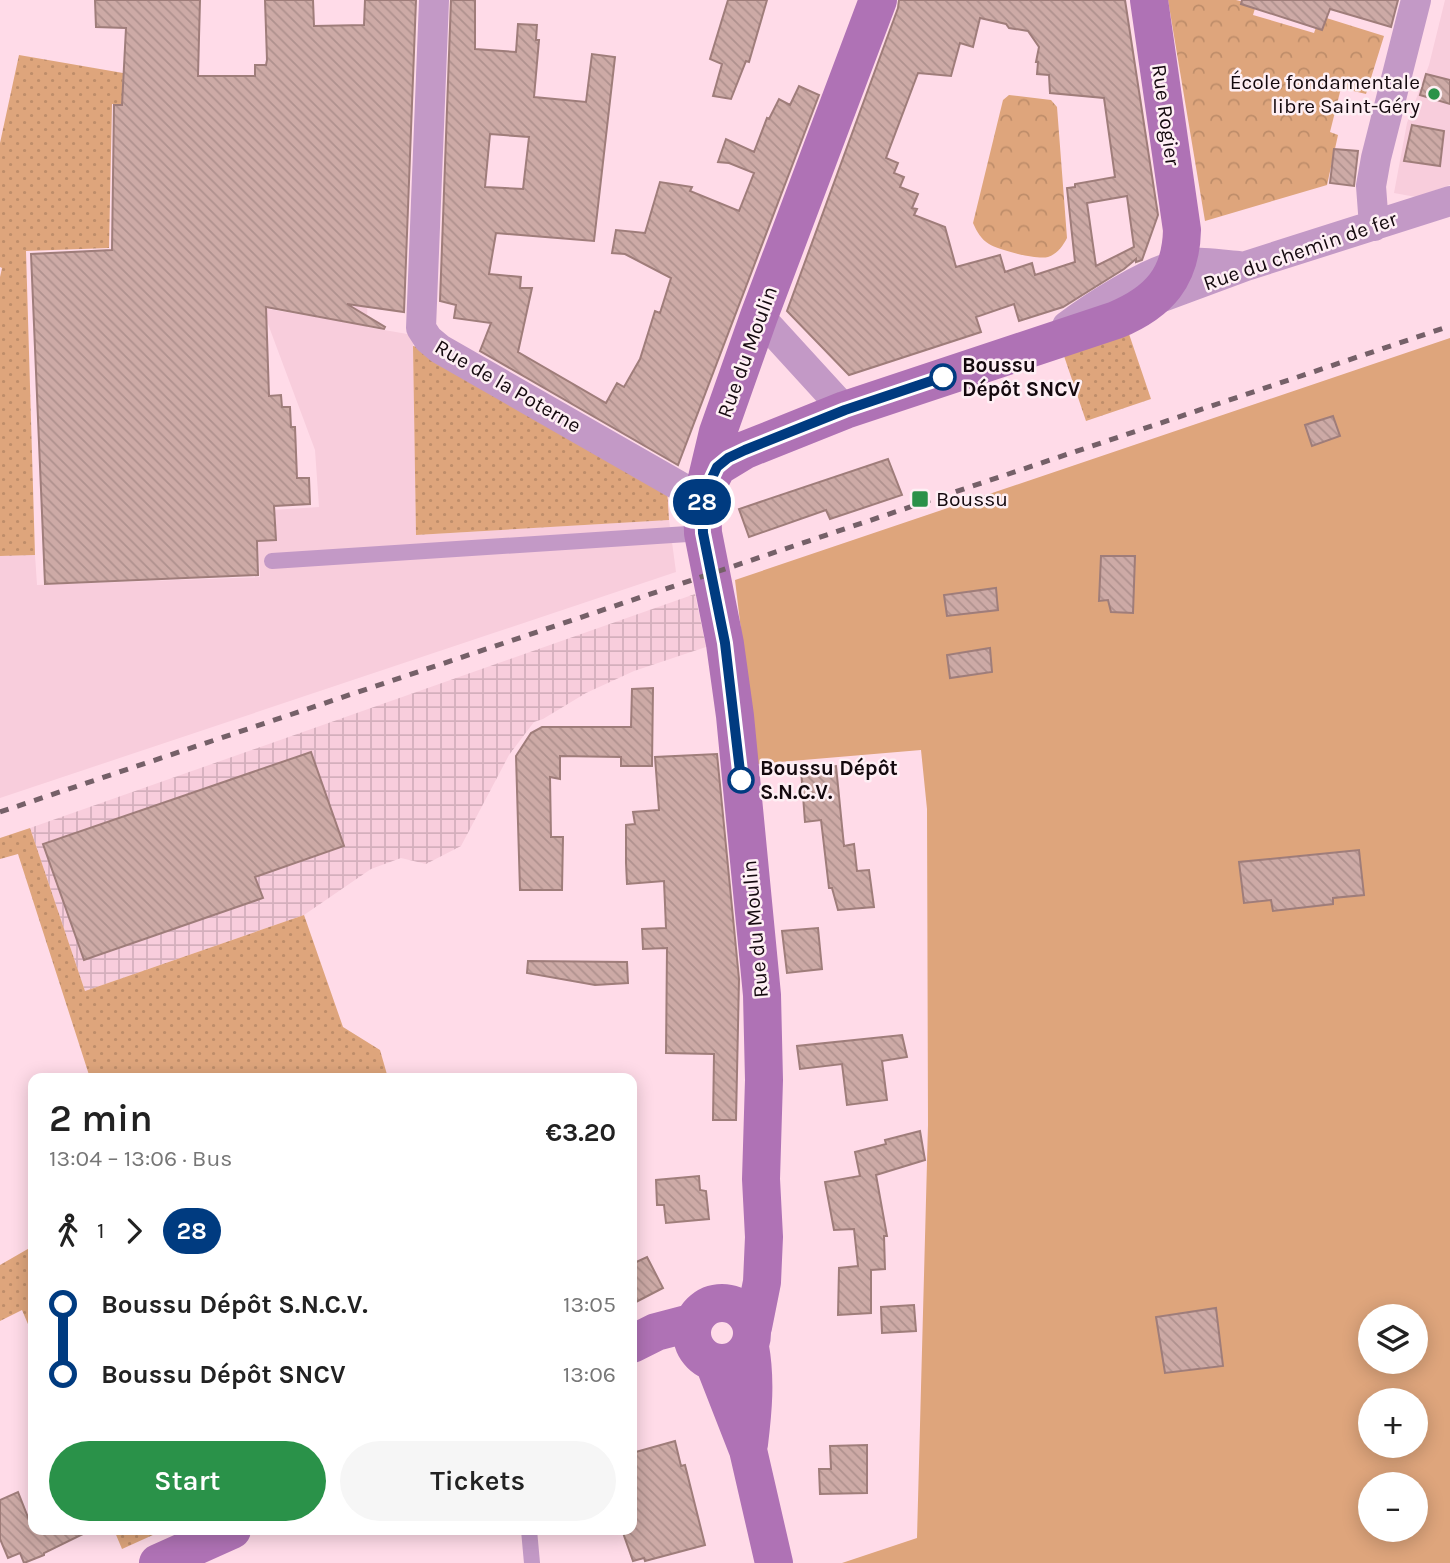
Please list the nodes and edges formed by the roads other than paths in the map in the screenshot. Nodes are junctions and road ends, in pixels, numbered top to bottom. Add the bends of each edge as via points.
1 (434, 0) edge
2 (878, 0) edge
3 (1149, 0) edge
4 (1416, 0) edge
5 (1450, 201) edge
6 (1374, 226) junction
7 (1186, 251) junction
8 (1246, 266) junction
9 (1149, 302) junction
10 (759, 316) junction
11 (1044, 343) junction
12 (845, 410) junction
13 (702, 516) junction
14 (272, 561) dead end
15 (743, 1326) junction
16 (637, 1342) edge
17 (701, 1345) junction
18 (637, 1357) edge
19 (748, 1450) junction
20 (221, 1535) edge
21 (529, 1535) edge
22 (158, 1563) edge
23 (532, 1563) edge
24 (774, 1563) edge

1 - 13 street, Rue de la Poterne via 421,328 440,349
2 - 10 street, Rue du Moulin
3 - 7 street, Rue Rogier
4 - 6 street via 1376,158 1371,186
5 - 6 street, Rue du chemin de fer
6 - 8 street, Rue du chemin de fer
7 - 8 street
7 - 9 street
7 - 11 street
8 - 9 street, Rue du chemin de fer
9 - 11 street via 1116,320
10 - 12 street
10 - 13 street, Rue du Moulin via 718,432
11 - 12 street
12 - 13 street via 728,458 717,467
13 - 14 lane
13 - 15 street, Rue du Moulin via 735,716 762,995 761,1179 738,1274
15 - 17 street via 735,1361
15 - 17 street via 713,1304 701,1311
15 - 19 street, Rue du Moulin via 755,1374
16 - 17 street via 656,1332
17 - 18 street
17 - 19 street, Rue du Moulin
19 - 24 street, Rue du Moulin
20 - 22 street
21 - 23 lane

